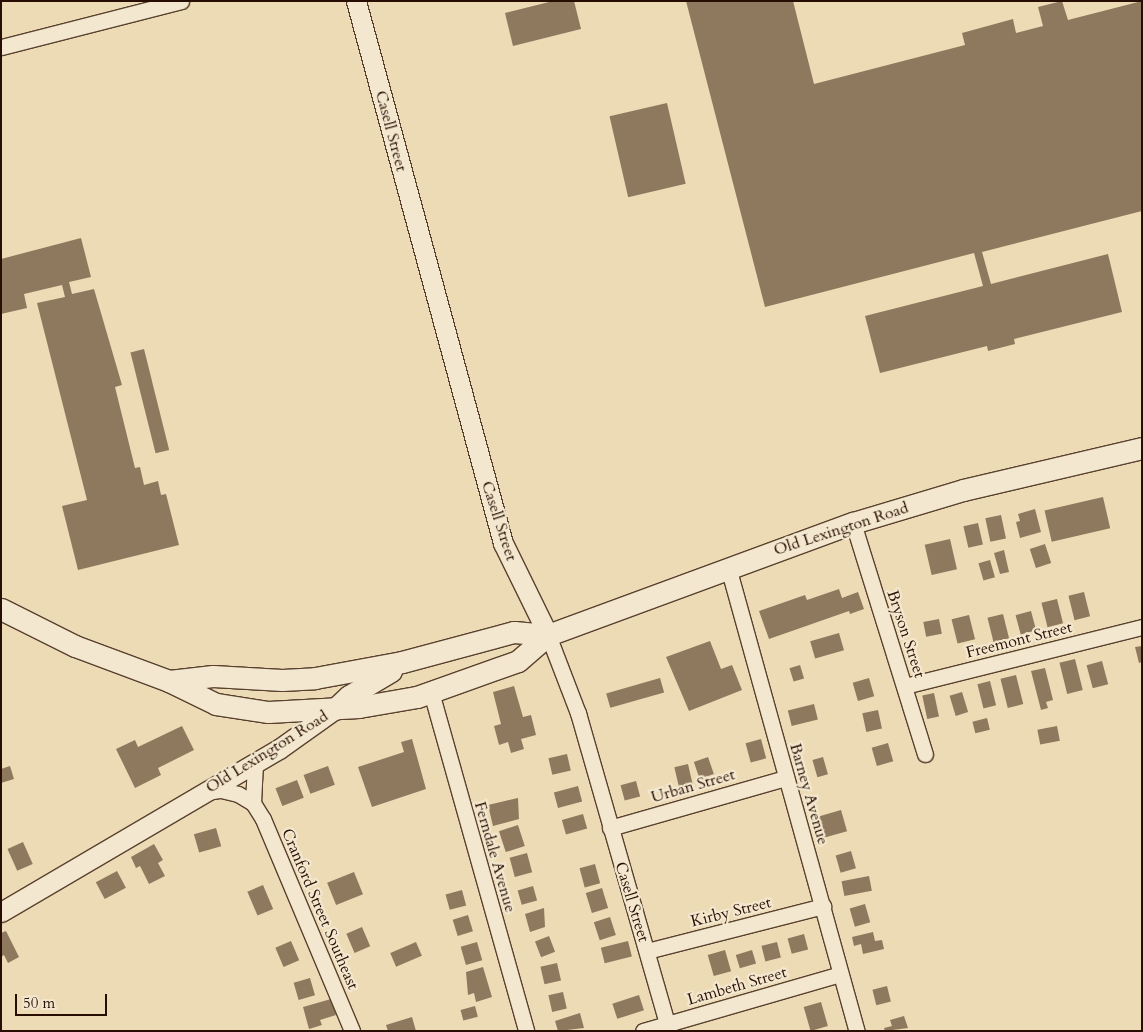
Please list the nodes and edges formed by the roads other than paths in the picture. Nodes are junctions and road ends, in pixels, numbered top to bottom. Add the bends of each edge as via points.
1 (181, 1) edge
2 (356, 1) edge
3 (1, 47) edge
4 (1141, 452) edge
5 (853, 523) junction
6 (728, 567) junction
7 (1, 609) edge
8 (1142, 627) edge
9 (548, 635) junction
10 (423, 656) junction
11 (169, 681) junction
12 (905, 686) junction
13 (431, 692) junction
14 (336, 709) junction
15 (925, 754) dead end
16 (255, 763) junction
17 (786, 778) junction
18 (204, 792) junction
19 (253, 803) junction
20 (610, 828) junction
21 (823, 906) junction
22 (1, 912) edge
23 (647, 951) junction
24 (840, 974) junction
25 (668, 1027) edge
26 (352, 1031) edge
27 (526, 1031) edge
28 (643, 1031) edge
29 (857, 1031) edge

1 - 3 street
2 - 9 street, Casell Street via 503,543
4 - 5 main road, Old Lexington Road via 963,490
5 - 6 main road, Old Lexington Road
5 - 12 street, Bryson Street
6 - 9 main road, Old Lexington Road
6 - 17 street, Barney Avenue
7 - 11 main road via 75,646
8 - 12 street, Freemont Street
9 - 10 main road, Old Lexington Road via 514,632
9 - 13 main road, Old Lexington Road via 518,661
9 - 20 street, Casell Street via 578,714
10 - 11 main road via 348,674 315,678 274,680 213,676
10 - 14 main road via 379,676
11 - 14 main road via 216,704 245,710 292,712
12 - 15 street, Bryson Street
13 - 14 main road, Old Lexington Road
13 - 27 street, Ferndale Avenue
14 - 16 street, Old Lexington Road
16 - 18 street, Old Lexington Road
16 - 19 street
17 - 20 street, Urban Street
17 - 21 street, Barney Avenue
18 - 19 street via 221,790
18 - 22 street, Old Lexington Road
19 - 26 street, Cranford Street Southeast via 263,819
20 - 23 street, Casell Street
21 - 23 street, Kirby Street
21 - 24 street, Barney Avenue
23 - 25 street, Casell Street
24 - 25 street, Lambeth Street
24 - 29 street, Barney Avenue
25 - 28 street, Lambeth Street

